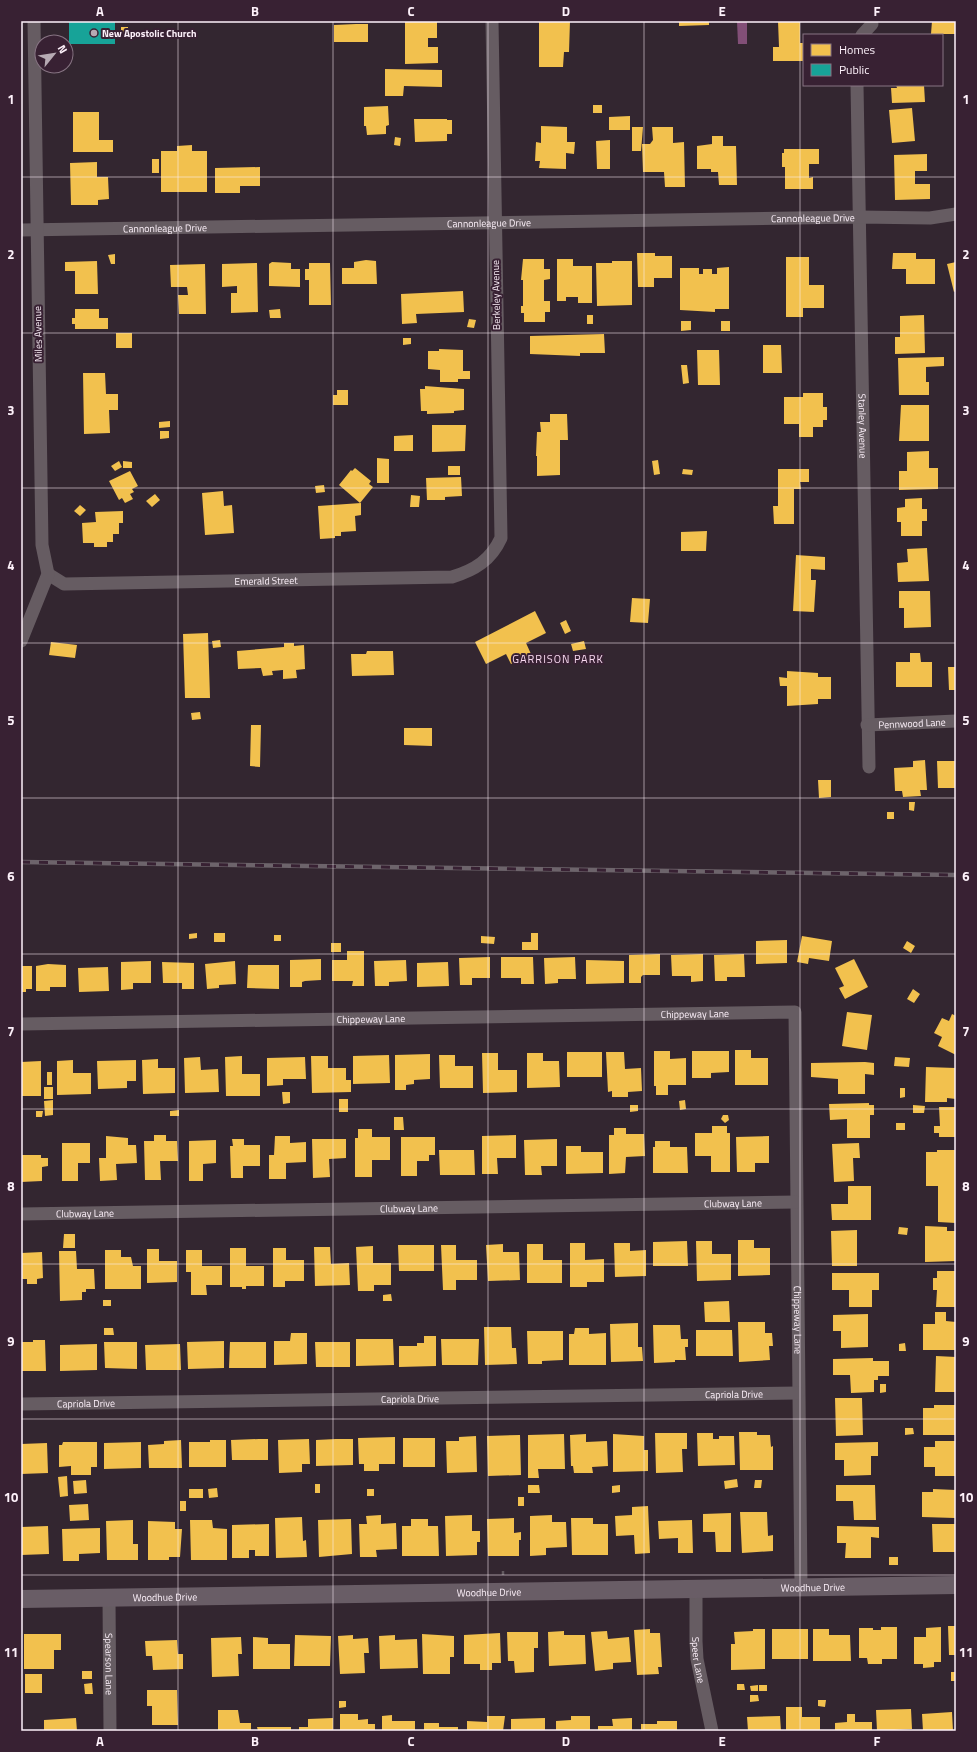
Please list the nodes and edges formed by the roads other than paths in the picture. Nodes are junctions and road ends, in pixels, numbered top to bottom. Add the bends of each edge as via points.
1 (34, 21) edge
2 (492, 21) edge
3 (872, 24) dead end
4 (863, 34) edge
5 (858, 86) edge
6 (956, 214) edge
7 (859, 217) junction
8 (495, 222) junction
9 (36, 228) junction
10 (21, 230) edge
11 (484, 563) joint
12 (48, 574) junction
13 (21, 641) edge
14 (956, 721) edge
15 (867, 725) junction
16 (869, 767) dead end
17 (21, 1024) edge
18 (796, 1202) junction
19 (21, 1214) edge
20 (798, 1393) junction
21 (21, 1404) edge
22 (956, 1585) edge
23 (801, 1586) junction
24 (696, 1588) junction
25 (109, 1598) junction
26 (21, 1599) edge
27 (110, 1731) edge
28 (712, 1731) edge

1 - 9 street, Miles Avenue
2 - 8 street, Berkeley Avenue
3 - 4 street
5 - 7 street, Stanley Avenue
6 - 7 street, Cannonleague Drive via 930,218
7 - 8 street, Cannonleague Drive
7 - 15 street, Stanley Avenue
8 - 9 street, Cannonleague Drive
8 - 11 street, Berkeley Avenue via 501,538
9 - 10 street, Cannonleague Drive
9 - 12 street, Miles Avenue via 42,545
11 - 12 street, Emerald Street via 452,576 64,584
12 - 13 street
14 - 15 street, Pennwood Lane
15 - 16 street, Stanley Avenue
17 - 18 street, Chippeway Lane via 795,1012
18 - 19 street, Clubway Lane
18 - 20 street, Chippeway Lane
20 - 21 street, Capriola Drive
20 - 23 street, Chippeway Lane
22 - 23 street, Woodhue Drive
23 - 24 street, Woodhue Drive
24 - 25 street, Woodhue Drive
24 - 28 street, Speer Lane via 697,1659
25 - 26 street, Woodhue Drive
25 - 27 street, Spearson Lane

